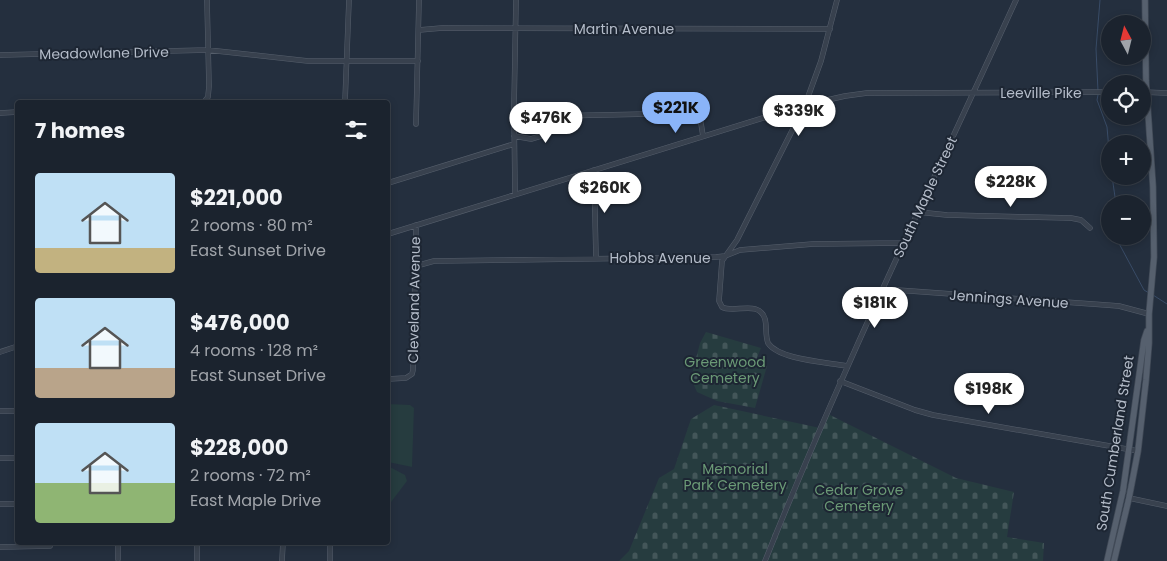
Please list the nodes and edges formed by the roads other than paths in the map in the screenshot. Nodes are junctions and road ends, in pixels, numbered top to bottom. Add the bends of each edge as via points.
1 (207, 0) edge
2 (349, 0) edge
3 (419, 0) edge
4 (516, 0) edge
5 (837, 0) edge
6 (1016, 0) edge
7 (1145, 0) edge
8 (516, 29) junction
9 (830, 29) junction
10 (419, 30) junction
11 (208, 50) junction
12 (0, 55) edge
13 (418, 61) junction
14 (346, 62) junction
15 (1144, 75) edge
16 (973, 92) junction
17 (1101, 92) edge
18 (1151, 92) edge
19 (1167, 93) edge
20 (206, 100) edge
21 (345, 100) edge
22 (805, 105) junction
23 (514, 108) junction
24 (15, 112) edge
25 (0, 113) edge
26 (551, 115) junction
27 (514, 122) junction
28 (416, 124) dead end
29 (1147, 125) edge
30 (514, 136) junction
31 (703, 136) junction
32 (514, 144) junction
33 (594, 170) junction
34 (390, 182) edge
35 (515, 194) junction
36 (918, 212) junction
37 (416, 225) junction
38 (1090, 228) dead end
39 (390, 233) edge
40 (903, 243) junction
41 (726, 256) junction
42 (596, 258) junction
43 (416, 266) junction
44 (883, 290) junction
45 (1148, 314) junction
46 (1148, 329) junction
47 (15, 347) edge
48 (0, 352) edge
49 (847, 366) junction
50 (390, 379) edge
51 (840, 381) junction
52 (0, 411) edge
53 (15, 411) edge
54 (1130, 450) junction
55 (1138, 451) junction
56 (0, 458) edge
57 (15, 458) edge
58 (1129, 498) junction
59 (0, 504) edge
60 (15, 504) edge
61 (1167, 506) edge
62 (118, 545) edge
63 (197, 545) edge
64 (282, 545) edge
65 (330, 545) edge
66 (50, 546) dead end
67 (0, 547) edge
68 (118, 559) dead end
69 (196, 561) edge
70 (282, 561) edge
71 (330, 561) edge
72 (765, 561) edge
73 (1107, 561) edge
74 (1114, 561) edge

1 - 11 street
2 - 14 street
3 - 10 street
4 - 8 street
5 - 9 street
6 - 16 street, South Maple Street
7 - 15 main road, South Cumberland Street
8 - 9 street, Martin Avenue
8 - 10 street, Martin Avenue
8 - 23 street
9 - 22 street
10 - 13 street
11 - 12 street, Meadowlane Drive
11 - 14 street via 290,60
11 - 20 street
13 - 14 street
13 - 28 street
14 - 21 street
16 - 17 street, Leeville Pike
16 - 22 street, Leeville Pike via 853,94
16 - 36 street, South Maple Street
18 - 19 street
22 - 31 street, Leeville Pike
22 - 41 street
23 - 26 street
23 - 27 street
24 - 25 street
26 - 27 street
26 - 30 street via 538,138
26 - 31 street via 696,113 700,117
27 - 30 street
29 - 45 main road, South Cumberland Street via 1154,216
30 - 32 street
31 - 33 street, Leeville Pike
32 - 34 street
32 - 35 street
33 - 35 street, Leeville Pike
33 - 42 street
35 - 37 street, Leeville Pike
36 - 38 street via 1071,218 1081,220
36 - 40 street, South Maple Street
37 - 39 street, Leeville Pike
37 - 43 street, Cleveland Avenue
40 - 41 street, Hobbs Avenue via 813,244 740,250
40 - 44 street, South Maple Street
41 - 42 street, Hobbs Avenue
41 - 49 street via 722,261 719,301 722,307 759,311 765,320 768,343 776,351
42 - 43 street, Hobbs Avenue via 434,261
43 - 50 street, Cleveland Avenue via 413,370 406,378
44 - 45 street, Jennings Avenue via 1106,305
44 - 49 street, South Maple Street
45 - 46 main road, South Cumberland Street
46 - 54 main road, South Cumberland Street
46 - 55 main road, South Cumberland Street
47 - 48 street
49 - 51 street, South Maple Street
51 - 54 street via 933,415
51 - 72 street, South Maple Street
52 - 53 street
54 - 55 street
54 - 73 main road, South Cumberland Street
55 - 58 main road, South Cumberland Street
56 - 57 street
58 - 61 street
58 - 74 main road, South Cumberland Street
59 - 60 street
62 - 68 street
63 - 69 street
64 - 70 street
65 - 71 street
66 - 67 street

